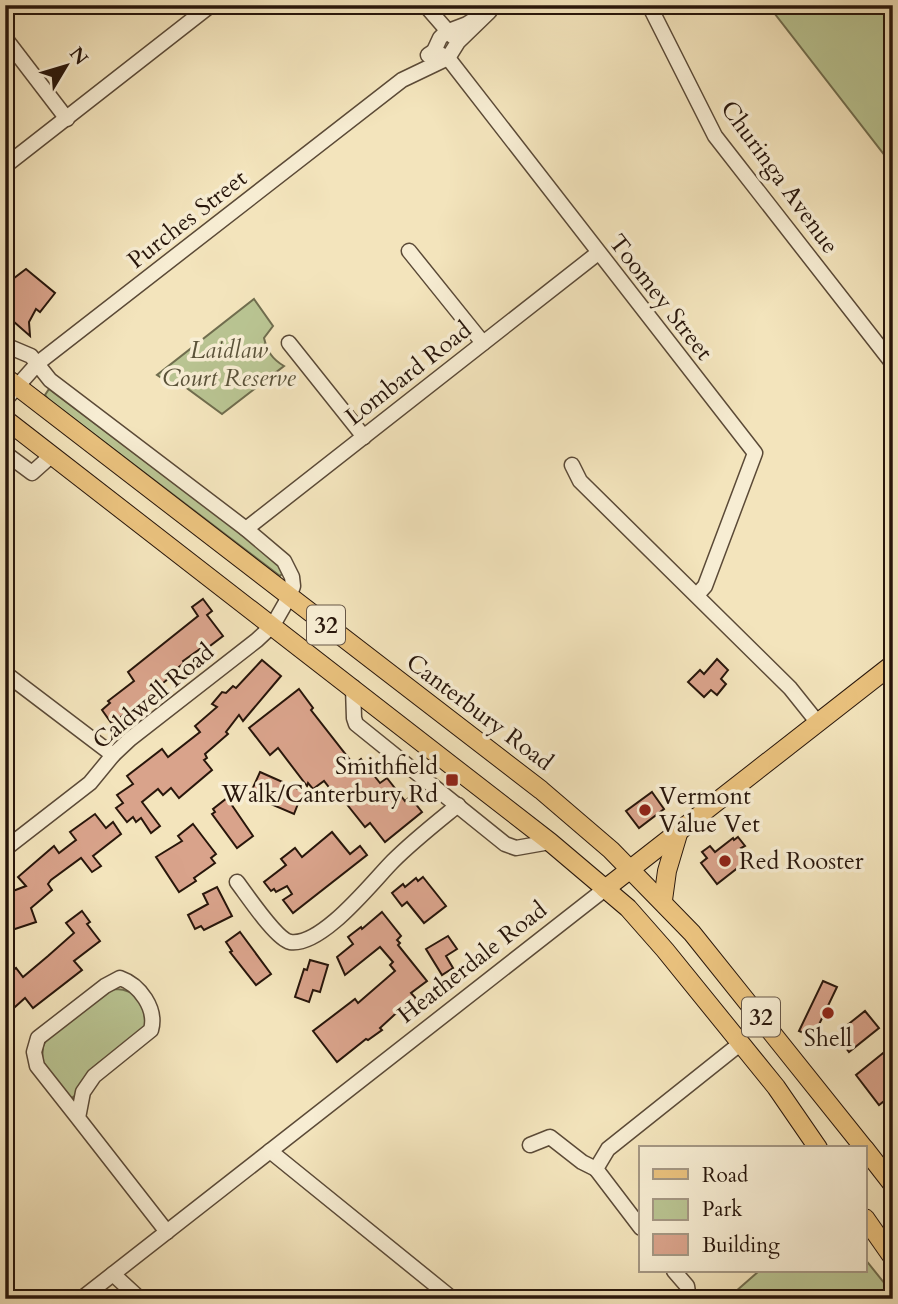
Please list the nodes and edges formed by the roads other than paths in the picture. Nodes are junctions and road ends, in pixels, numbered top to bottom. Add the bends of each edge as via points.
1 (425, 5) edge
2 (649, 5) edge
3 (206, 7) edge
4 (493, 8) edge
5 (452, 37) junction
6 (5, 38) edge
7 (441, 54) junction
8 (67, 119) junction
9 (5, 166) edge
10 (409, 251) dead end
11 (598, 253) junction
12 (289, 343) dead end
13 (483, 343) junction
14 (5, 345) edge
15 (38, 363) junction
16 (893, 364) edge
17 (9, 388) edge
18 (5, 419) edge
19 (364, 438) junction
20 (5, 453) edge
21 (51, 456) junction
22 (572, 466) dead end
23 (246, 529) junction
24 (697, 595) junction
25 (289, 597) junction
26 (273, 625) junction
27 (893, 664) edge
28 (5, 673) edge
29 (353, 687) junction
30 (818, 723) junction
31 (113, 755) junction
32 (458, 805) junction
33 (678, 834) junction
34 (550, 842) junction
35 (5, 849) edge
36 (631, 870) junction
37 (237, 882) dead end
38 (606, 889) junction
39 (663, 900) junction
40 (741, 1043) junction
41 (78, 1118) junction
42 (530, 1145) dead end
43 (817, 1146) edge
44 (862, 1146) edge
45 (270, 1151) junction
46 (866, 1151) edge
47 (596, 1169) junction
48 (893, 1185) edge
49 (866, 1218) edge
50 (639, 1225) edge
51 (167, 1232) junction
52 (893, 1258) edge
53 (675, 1272) edge
54 (113, 1274) junction
55 (449, 1296) dead end
56 (81, 1299) edge
57 (140, 1299) edge
58 (689, 1299) edge

1 - 5 street
2 - 16 street, Churinga Avenue via 715,136
3 - 8 street
4 - 5 street
5 - 7 street
6 - 8 street
7 - 11 street, Toomey Street
7 - 15 street, Purches Street
8 - 9 street
10 - 13 street
11 - 13 street, Lombard Road
11 - 24 street, Toomey Street via 755,453 705,586
12 - 19 street
13 - 19 street, Lombard Road
14 - 15 street
15 - 17 street, Purches Street
15 - 23 street via 50,380
17 - 25 main road, Canterbury Road / 32
18 - 21 main road, 32
19 - 23 street, Lombard Road
20 - 21 street via 32,473
21 - 26 main road, 32
22 - 24 street via 580,481
23 - 25 street via 284,561 292,577
24 - 30 street via 790,688
25 - 26 street, Caldwell Road
25 - 36 main road, Canterbury Road / 32 via 541,790
26 - 29 main road, 32
26 - 31 street, Caldwell Road
27 - 30 main road, Heatherdale Road
28 - 31 street
29 - 32 street via 356,724
29 - 34 main road, 32
30 - 33 main road, Heatherdale Road
31 - 35 street, Caldwell Road via 89,783
32 - 34 street via 505,844 516,848
32 - 37 street via 392,861 353,906 306,940 289,942 279,935
33 - 36 main road, Heatherdale Road
33 - 39 main road
34 - 38 main road, 32
36 - 38 main road, Heatherdale Road
36 - 39 main road, Canterbury Road / 32
38 - 40 main road, 32 via 665,950
38 - 45 street, Heatherdale Road
39 - 44 main road, Canterbury Road / 32
40 - 43 main road, 32
40 - 47 street via 608,1149
41 - 41 street via 37,1066 38,1038 120,978 131,982 152,1009 154,1020 150,1030 94,1076 83,1092
41 - 51 street
42 - 47 street via 550,1137
45 - 51 street, Heatherdale Road
45 - 55 street
46 - 48 main road, Canterbury Road / 32
47 - 50 street
49 - 52 main road
51 - 54 street, Heatherdale Road
53 - 58 street via 687,1286
54 - 56 street, Heatherdale Road
54 - 57 street

